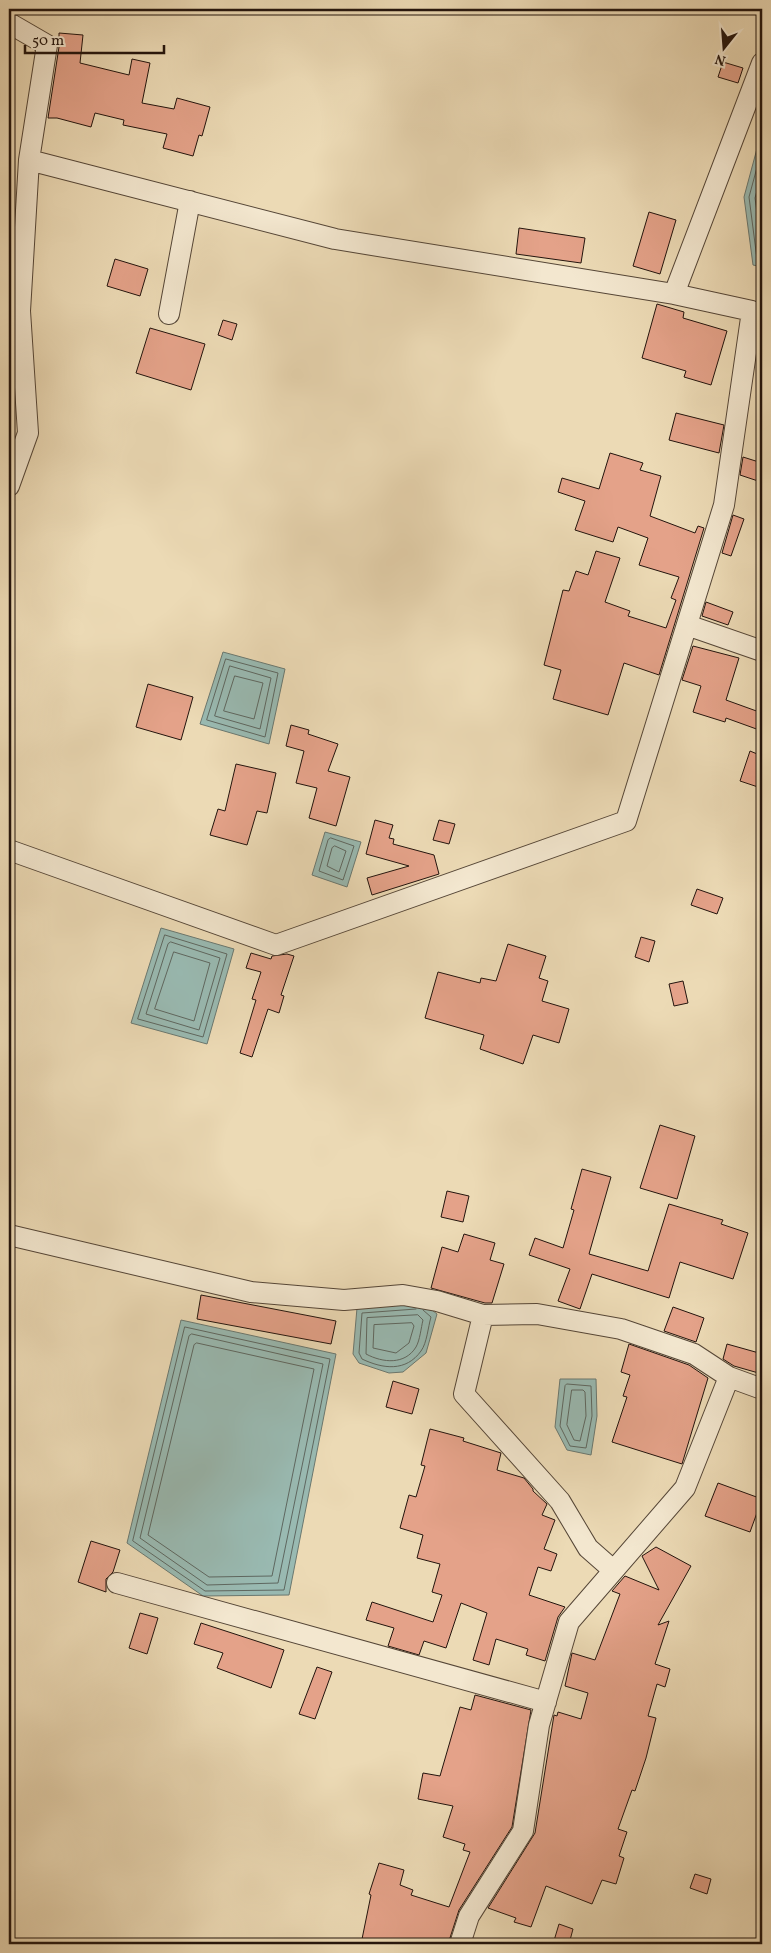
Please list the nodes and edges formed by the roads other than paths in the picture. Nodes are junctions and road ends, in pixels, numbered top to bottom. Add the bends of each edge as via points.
1 (9, 24) edge
2 (762, 63) edge
3 (29, 160) junction
4 (190, 201) junction
5 (674, 294) junction
6 (757, 312) edge
7 (169, 314) dead end
8 (9, 486) edge
9 (687, 625) junction
10 (762, 651) edge
11 (9, 850) edge
12 (9, 1235) edge
13 (483, 1315) junction
14 (729, 1376) junction
15 (762, 1388) edge
16 (613, 1570) junction
17 (117, 1584) dead end
18 (546, 1702) junction
19 (460, 1944) edge

1 - 3 street via 47,45
2 - 5 street
3 - 4 street
3 - 8 street via 20,311 28,433
4 - 5 street via 335,238
4 - 7 street
5 - 6 street
6 - 9 street via 724,506
9 - 10 street
9 - 11 street via 626,821 276,945
12 - 13 street via 251,1292 344,1300 403,1295
13 - 14 street via 537,1314 621,1329 694,1354
13 - 16 street via 464,1394 560,1500 588,1548
14 - 15 street
14 - 16 street via 685,1488
16 - 18 street via 568,1622
17 - 18 street
18 - 19 street via 539,1725 523,1831 469,1916

